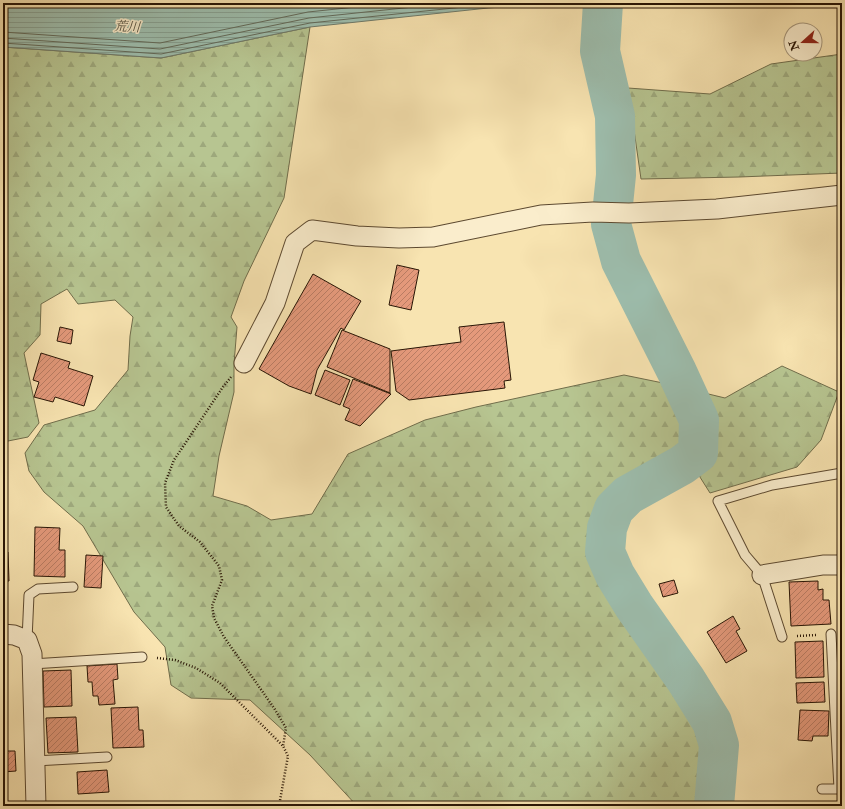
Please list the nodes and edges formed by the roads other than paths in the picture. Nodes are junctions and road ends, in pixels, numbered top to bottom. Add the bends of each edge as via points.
1 (842, 195) edge
2 (244, 363) road end
3 (842, 473) edge
4 (842, 565) edge
5 (762, 575) junction
6 (73, 587) dead end
7 (3, 634) edge
8 (830, 634) road end
9 (782, 637) road end
10 (27, 640) junction
11 (142, 657) road end
12 (32, 664) junction
13 (107, 757) dead end
14 (35, 761) junction
15 (822, 789) dead end
16 (841, 789) edge
17 (36, 806) edge

1 - 2 street via 717,209 541,215 433,237 357,236 312,230 295,242 275,303
3 - 5 lane via 772,485 718,501 745,555
4 - 5 street via 823,565
5 - 9 lane
6 - 10 lane via 38,589 29,595
7 - 10 street
8 - 16 lane
10 - 12 street via 32,654
11 - 12 lane
12 - 14 street
13 - 14 lane
14 - 17 street
15 - 16 lane

